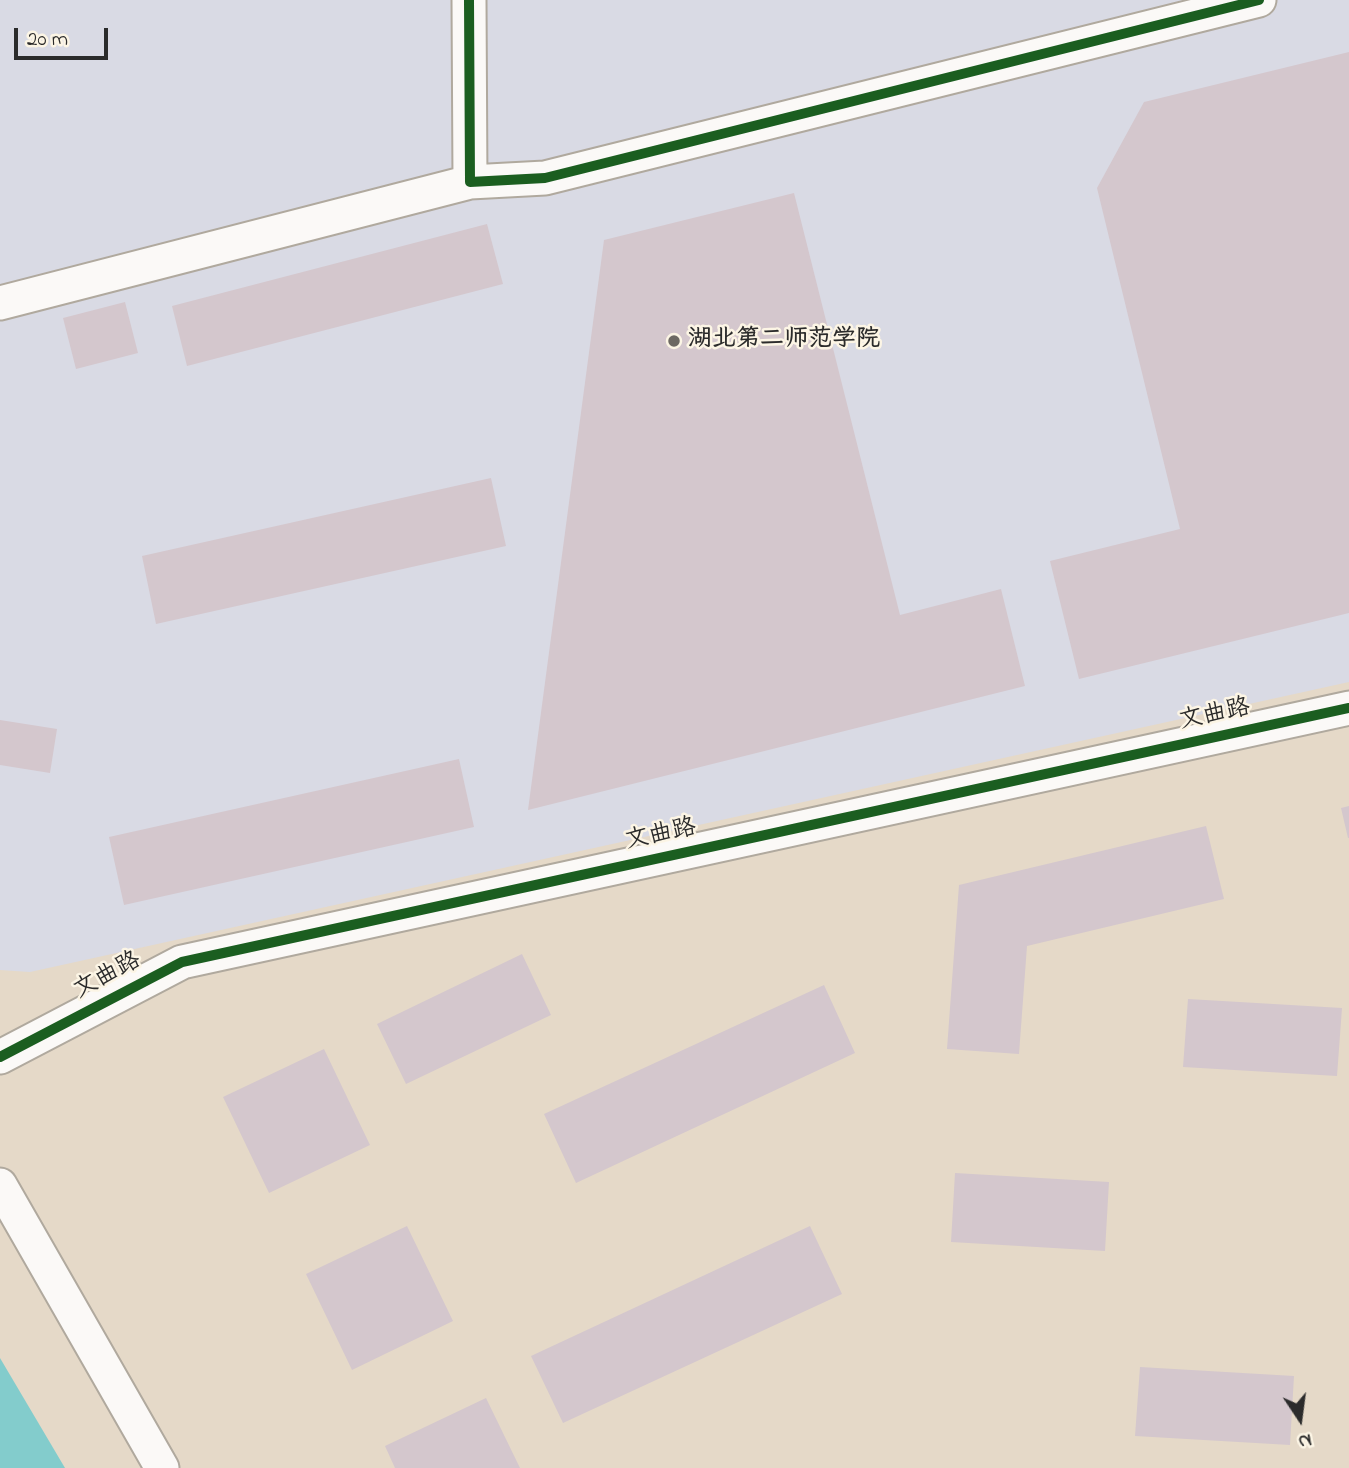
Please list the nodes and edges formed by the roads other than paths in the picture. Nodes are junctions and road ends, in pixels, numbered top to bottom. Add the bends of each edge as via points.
1 (469, 0) edge
2 (1259, 0) edge
3 (470, 182) junction
4 (0, 303) edge
5 (1349, 708) edge
6 (0, 1057) edge
7 (0, 1185) edge
8 (162, 1468) edge

1 - 3 street
2 - 3 street via 545,178
3 - 4 street
5 - 6 street, 文曲路 via 182,962
7 - 8 street

